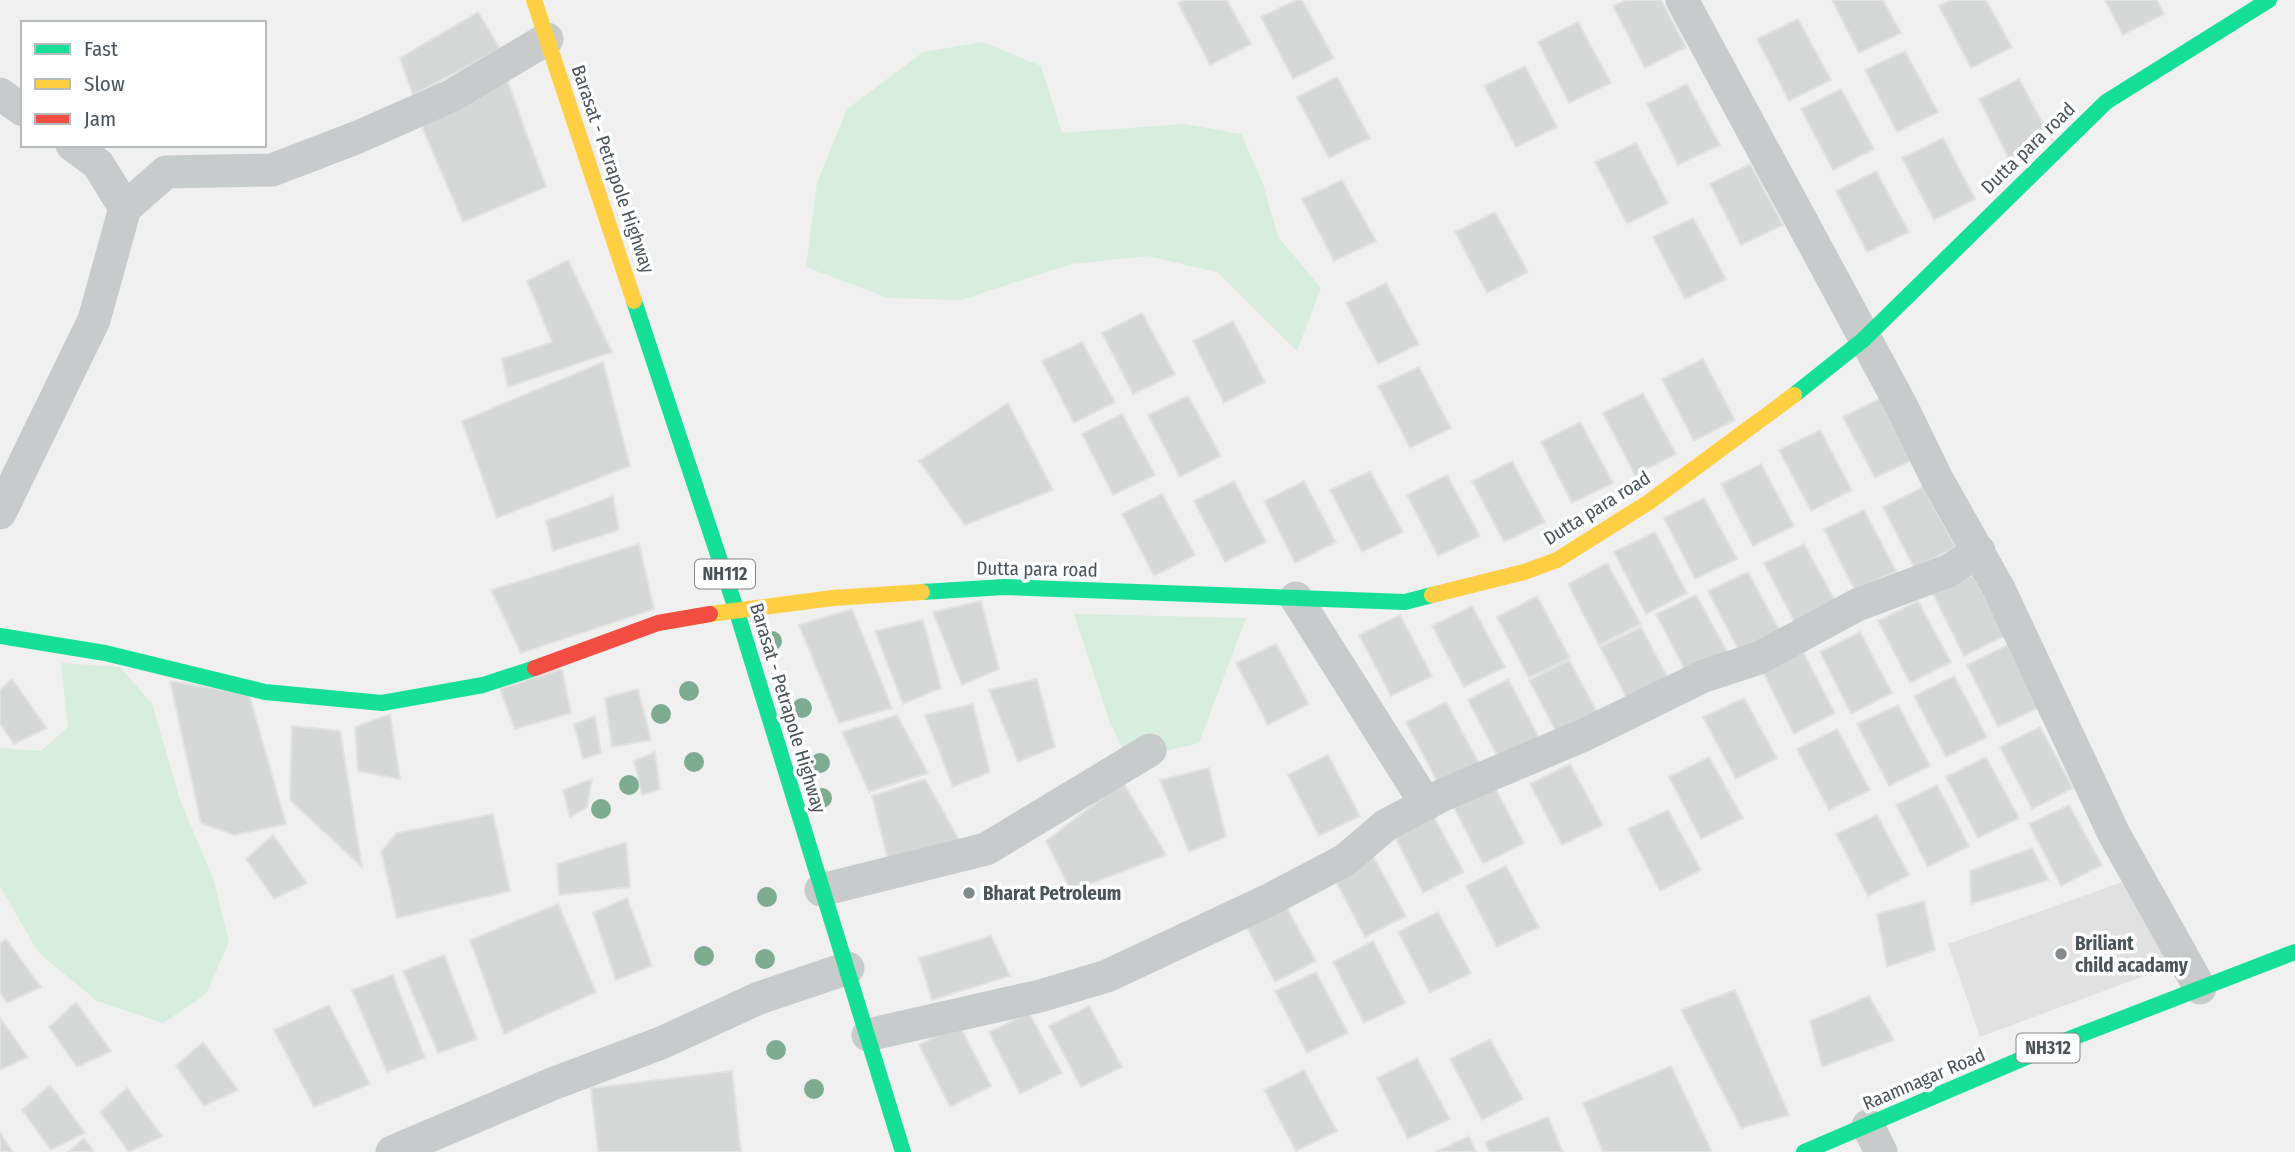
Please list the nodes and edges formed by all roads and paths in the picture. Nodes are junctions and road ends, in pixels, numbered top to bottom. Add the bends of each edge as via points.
1 (534, 0) edge
2 (1682, 0) edge
3 (2269, 0) edge
4 (547, 39) junction
5 (0, 94) edge
6 (21, 109) edge
7 (75, 147) edge
8 (125, 208) junction
9 (1863, 340) junction
10 (0, 513) edge
11 (1979, 551) junction
12 (1296, 598) junction
13 (736, 609) junction
14 (0, 636) edge
15 (1150, 750) dead end
16 (1426, 804) junction
17 (821, 890) junction
18 (2295, 952) edge
19 (848, 968) junction
20 (2200, 988) junction
21 (869, 1035) junction
22 (1874, 1139) edge
23 (391, 1152) edge
24 (903, 1152) edge
25 (1804, 1152) edge

1 - 4 main road, Barasat - Petrapole Highway / NH112
2 - 9 street
3 - 9 main road, Dutta para road via 2106,102
4 - 8 street via 450,96 358,137 272,170 166,172
4 - 13 main road, Barasat - Petrapole Highway / NH112
5 - 6 street
7 - 8 street via 98,164
8 - 10 street via 94,320
9 - 11 street
9 - 12 main road, Dutta para road via 1649,502 1558,560 1405,602
11 - 16 street via 1948,571 1857,605 1759,658 1704,676
11 - 20 street via 2114,834
12 - 13 main road, Dutta para road via 1005,587
12 - 16 street
13 - 14 main road, Dutta para road via 658,623 483,685 382,703 265,692 105,653
13 - 17 main road, Barasat - Petrapole Highway / NH112
15 - 17 street via 986,849
16 - 21 street via 1386,825 1345,860 1107,976
17 - 19 main road, Barasat - Petrapole Highway / NH112
18 - 20 main road, Raamnagar Road / NH312
19 - 21 main road, Barasat - Petrapole Highway / NH112
19 - 23 street via 759,998 661,1043
20 - 22 main road, Raamnagar Road / NH312 via 2064,1041
21 - 24 main road, Barasat - Petrapole Highway / NH112
22 - 25 main road, Raamnagar Road / NH312

